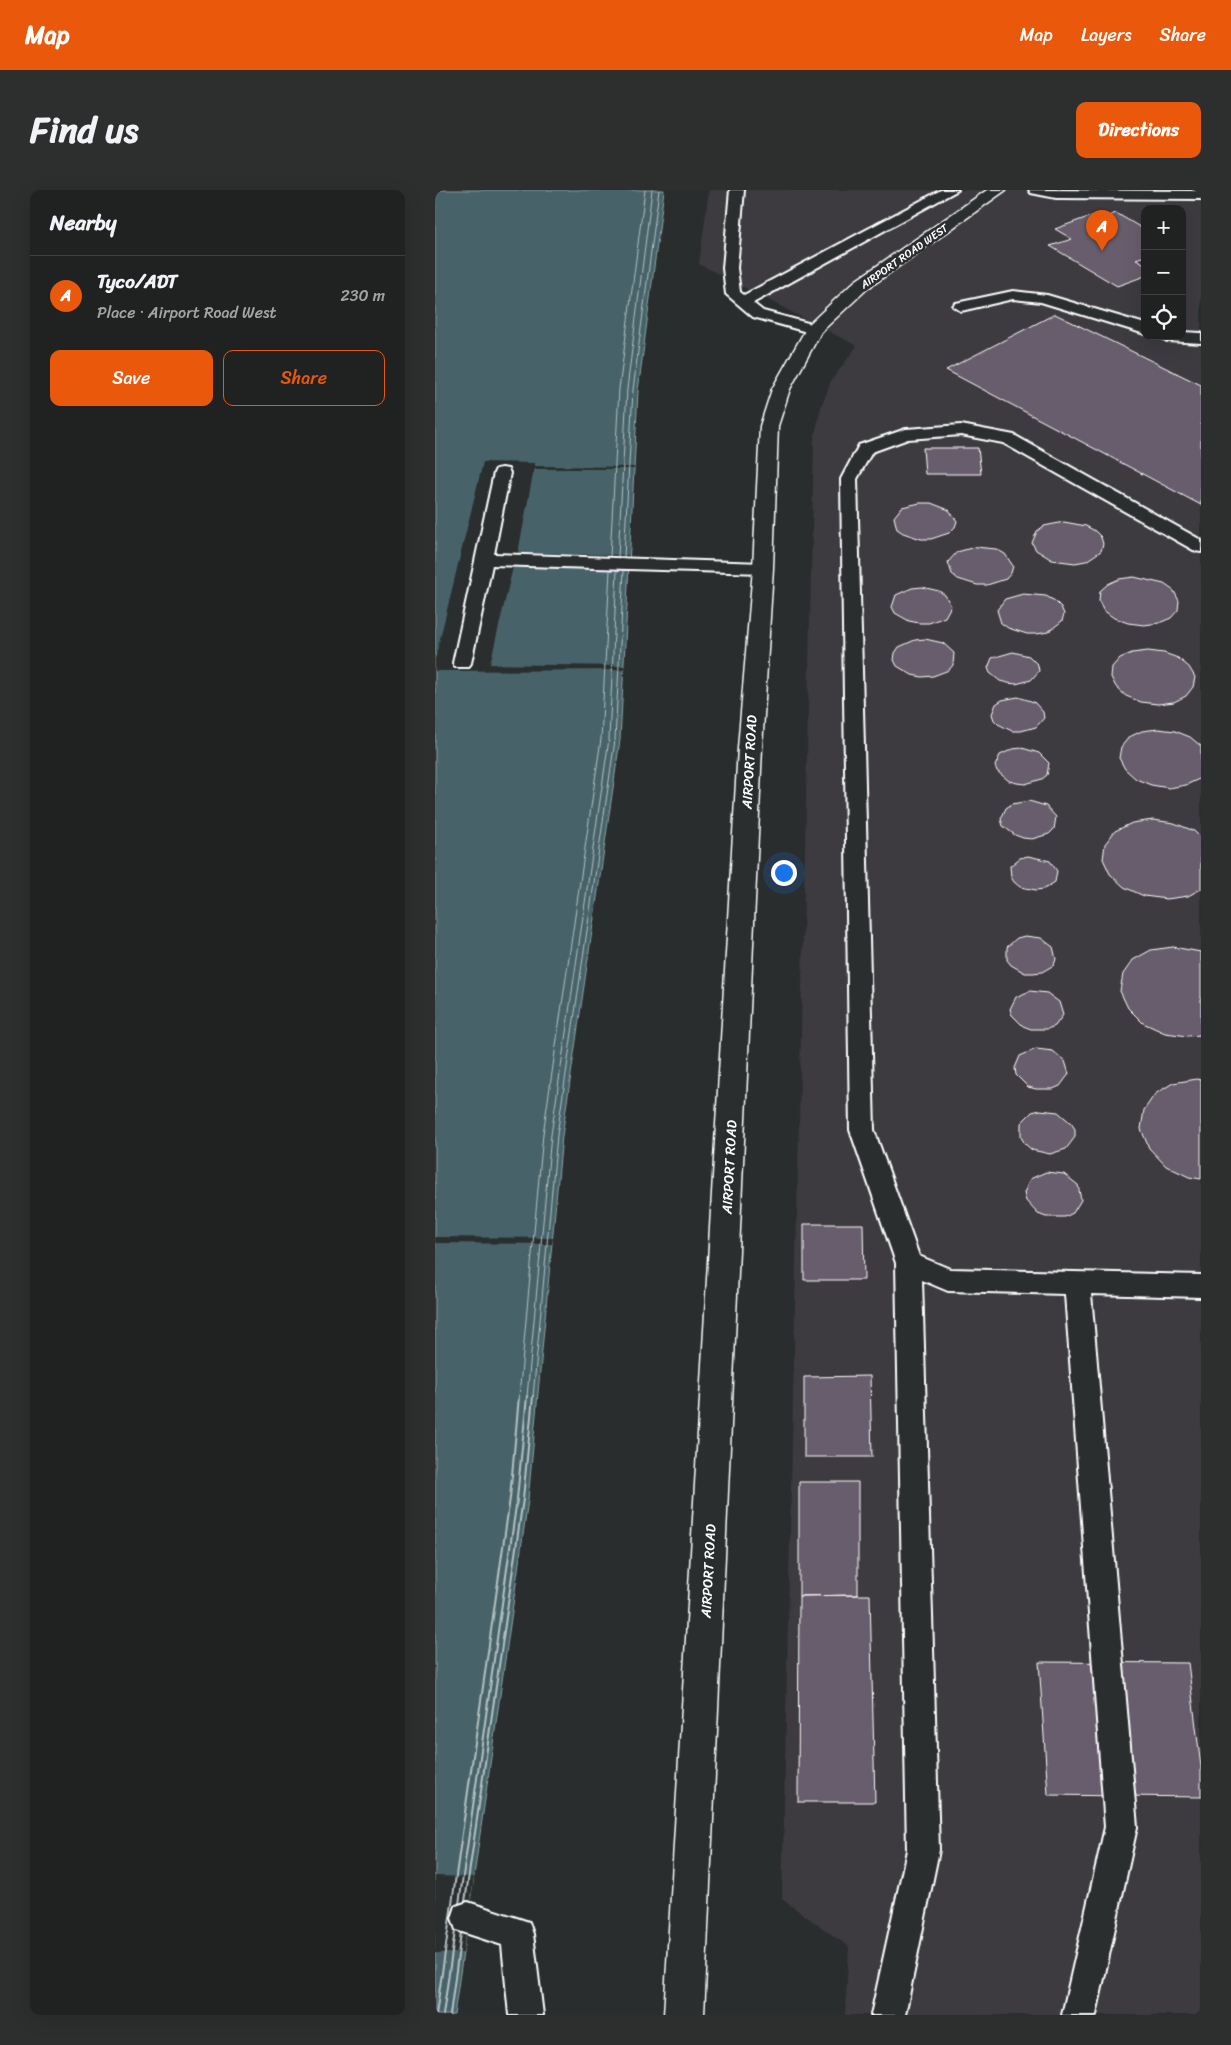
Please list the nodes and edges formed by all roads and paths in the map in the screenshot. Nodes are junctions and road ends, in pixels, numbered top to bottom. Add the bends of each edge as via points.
1 (737, 190) edge
2 (951, 190) edge
3 (998, 190) edge
4 (1036, 190) edge
5 (1201, 195) edge
6 (743, 302) junction
7 (961, 306) dead end
8 (1141, 328) edge
9 (814, 329) junction
10 (1186, 337) edge
11 (1201, 338) edge
12 (502, 472) dead end
13 (1201, 547) edge
14 (483, 559) junction
15 (763, 568) junction
16 (462, 663) dead end
17 (909, 1263) junction
18 (1077, 1283) junction
19 (1201, 1286) edge
20 (468, 1918) dead end
21 (526, 2015) edge
22 (684, 2015) edge
23 (888, 2015) edge
24 (1079, 2015) edge

1 - 6 lane via 730,268 733,294
2 - 6 lane
3 - 9 street, AIRPORT ROAD WEST via 861,285
4 - 5 lane via 1055,194
6 - 9 lane via 758,314
7 - 8 lane via 1013,295 1041,298
9 - 15 street, AIRPORT ROAD via 781,389 769,426
10 - 11 lane
12 - 14 lane
13 - 17 lane via 1007,439 961,430 906,434 865,449 849,479 861,1130
14 - 15 lane
14 - 16 lane
15 - 22 street, AIRPORT ROAD via 750,748
17 - 18 lane via 948,1280
17 - 23 lane via 923,1850
18 - 19 lane
18 - 24 lane via 1121,1827
20 - 21 lane via 517,1934

